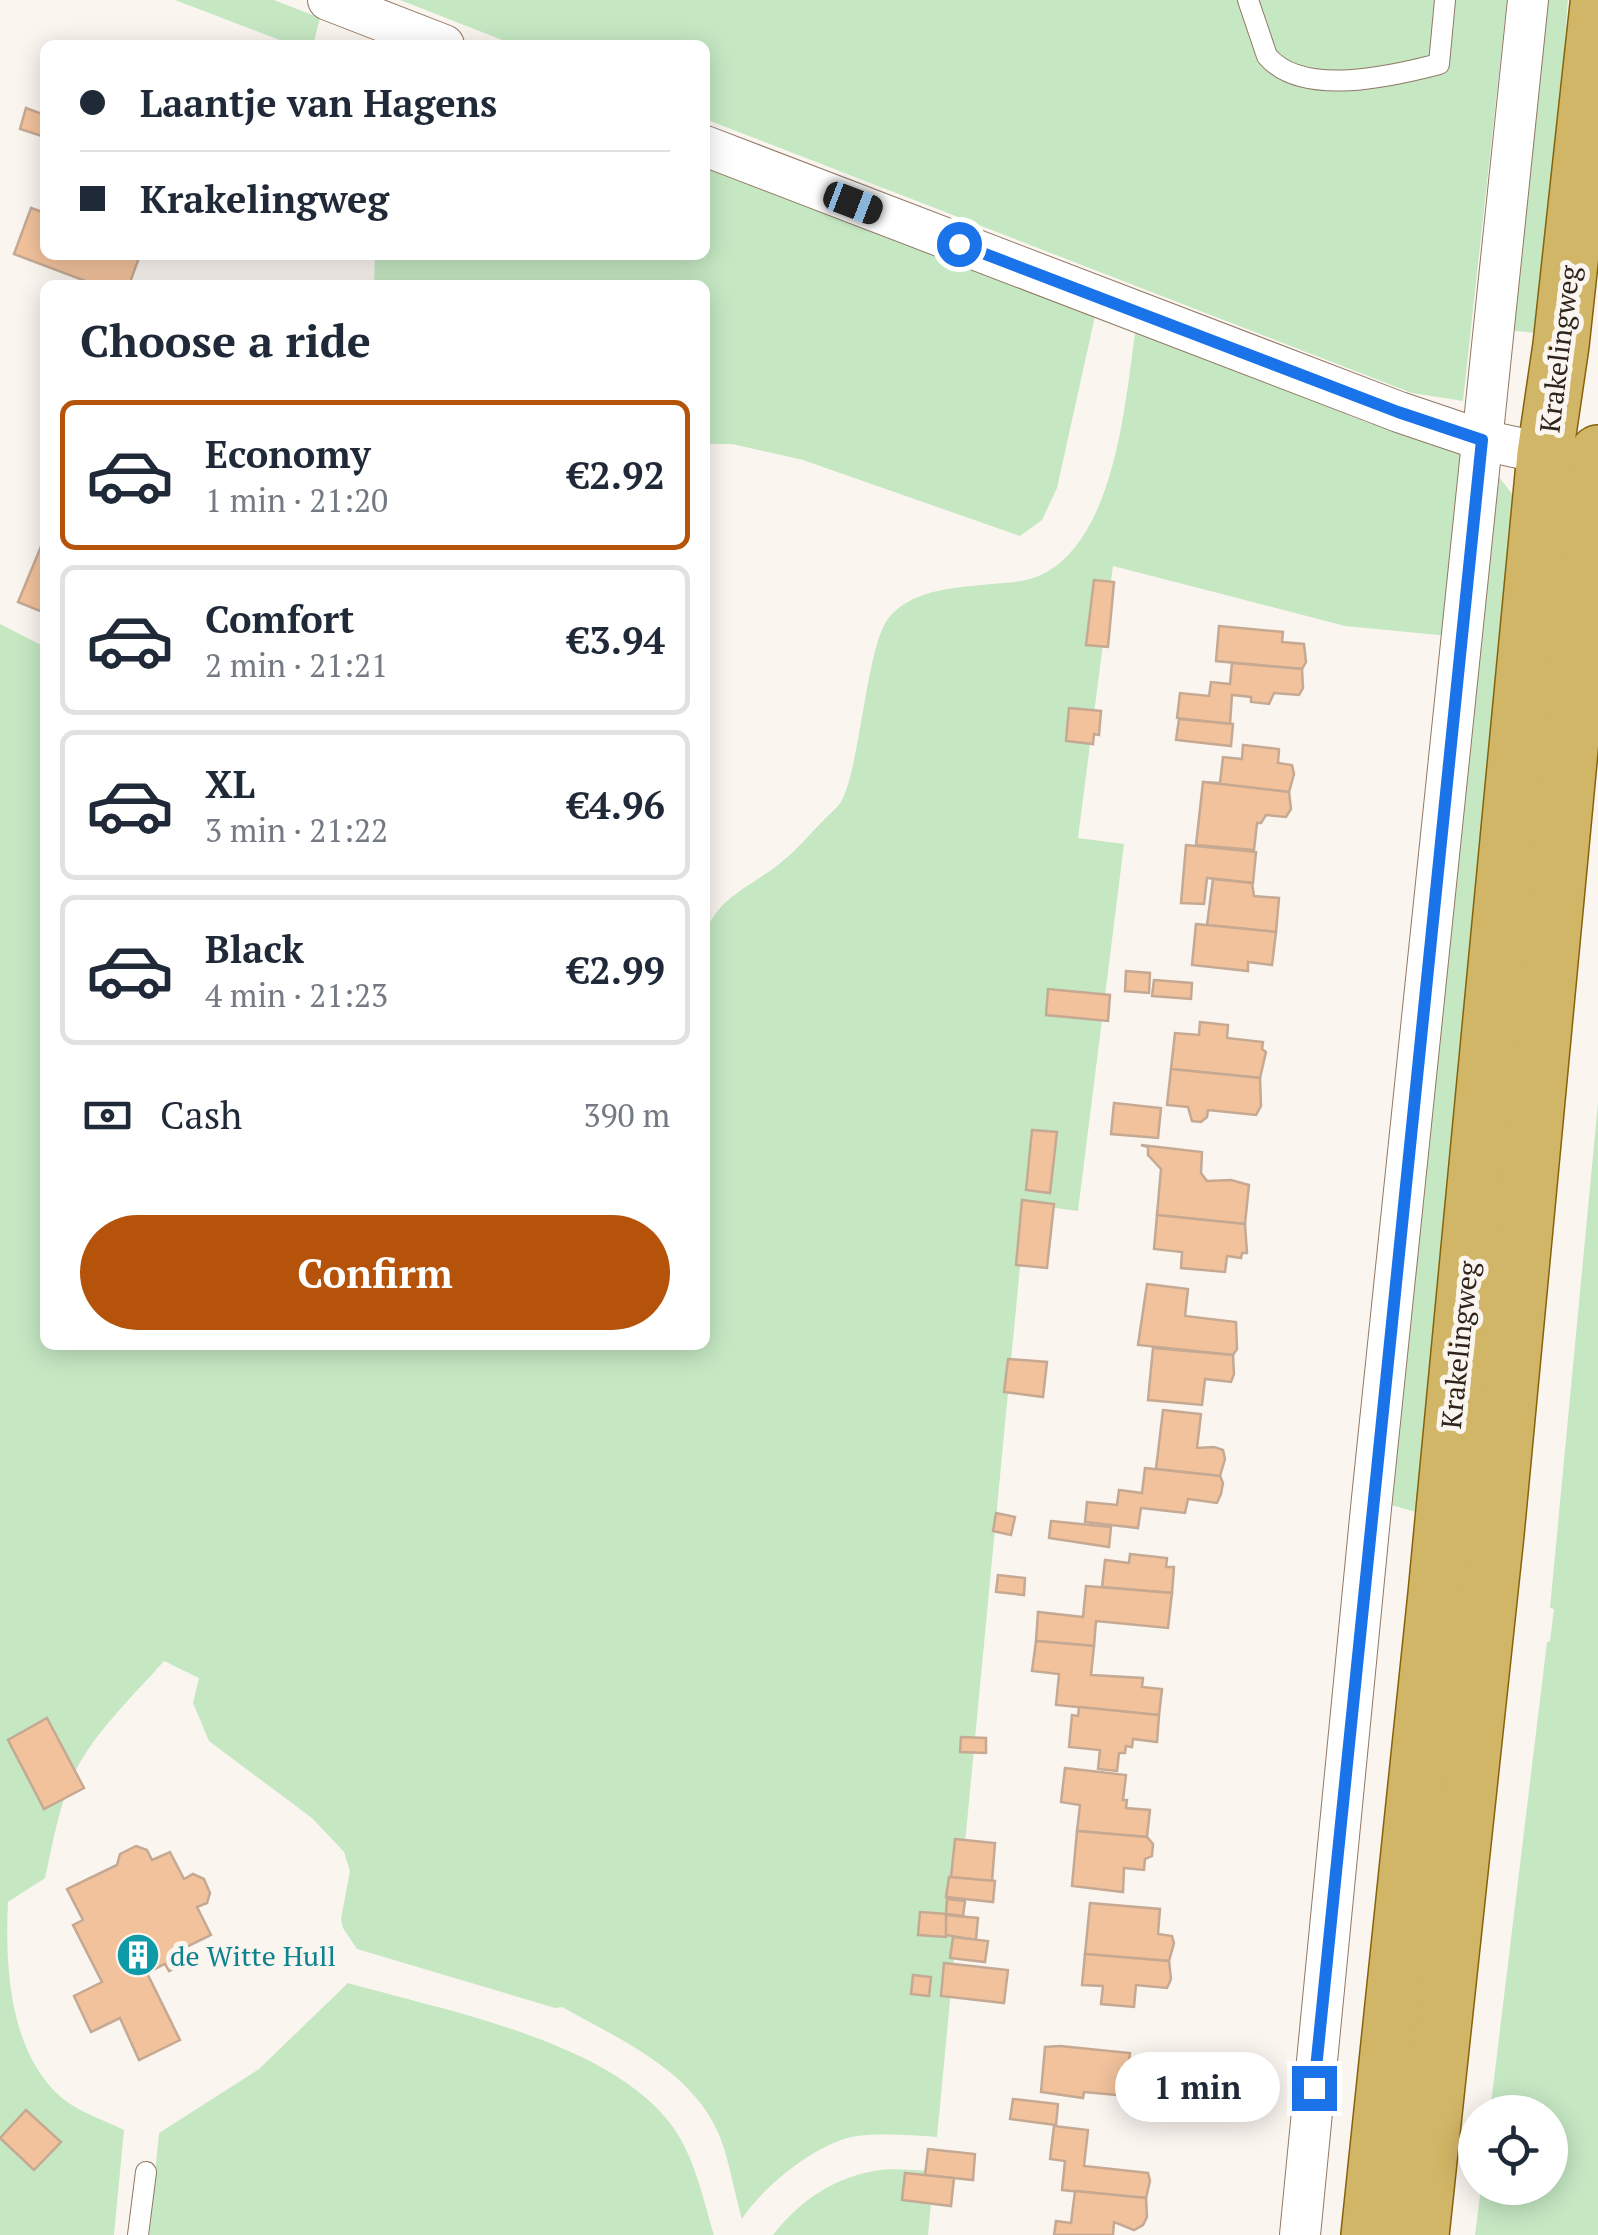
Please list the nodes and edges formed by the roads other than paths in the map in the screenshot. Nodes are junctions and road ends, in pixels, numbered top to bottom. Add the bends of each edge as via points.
1 (328, 0) edge
2 (1248, 0) edge
3 (1445, 0) edge
4 (1528, 0) edge
5 (1598, 5) edge
6 (431, 40) edge
7 (710, 148) edge
8 (1482, 440) junction
9 (1580, 457) edge
10 (146, 2172) dead end
11 (138, 2235) edge
12 (1300, 2235) edge
13 (1369, 2235) edge
14 (1421, 2235) edge

1 - 6 street
2 - 3 lane via 1273,62 1302,76 1336,81 1438,64
4 - 8 street
5 - 9 main road, Krakelingweg via 1563,326
7 - 8 street, Krakelingweg
8 - 9 street, Krakelingweg
8 - 12 street
9 - 13 main road, Krakelingweg via 1436,1594
9 - 14 main road, Krakelingweg via 1498,1514
10 - 11 lane

